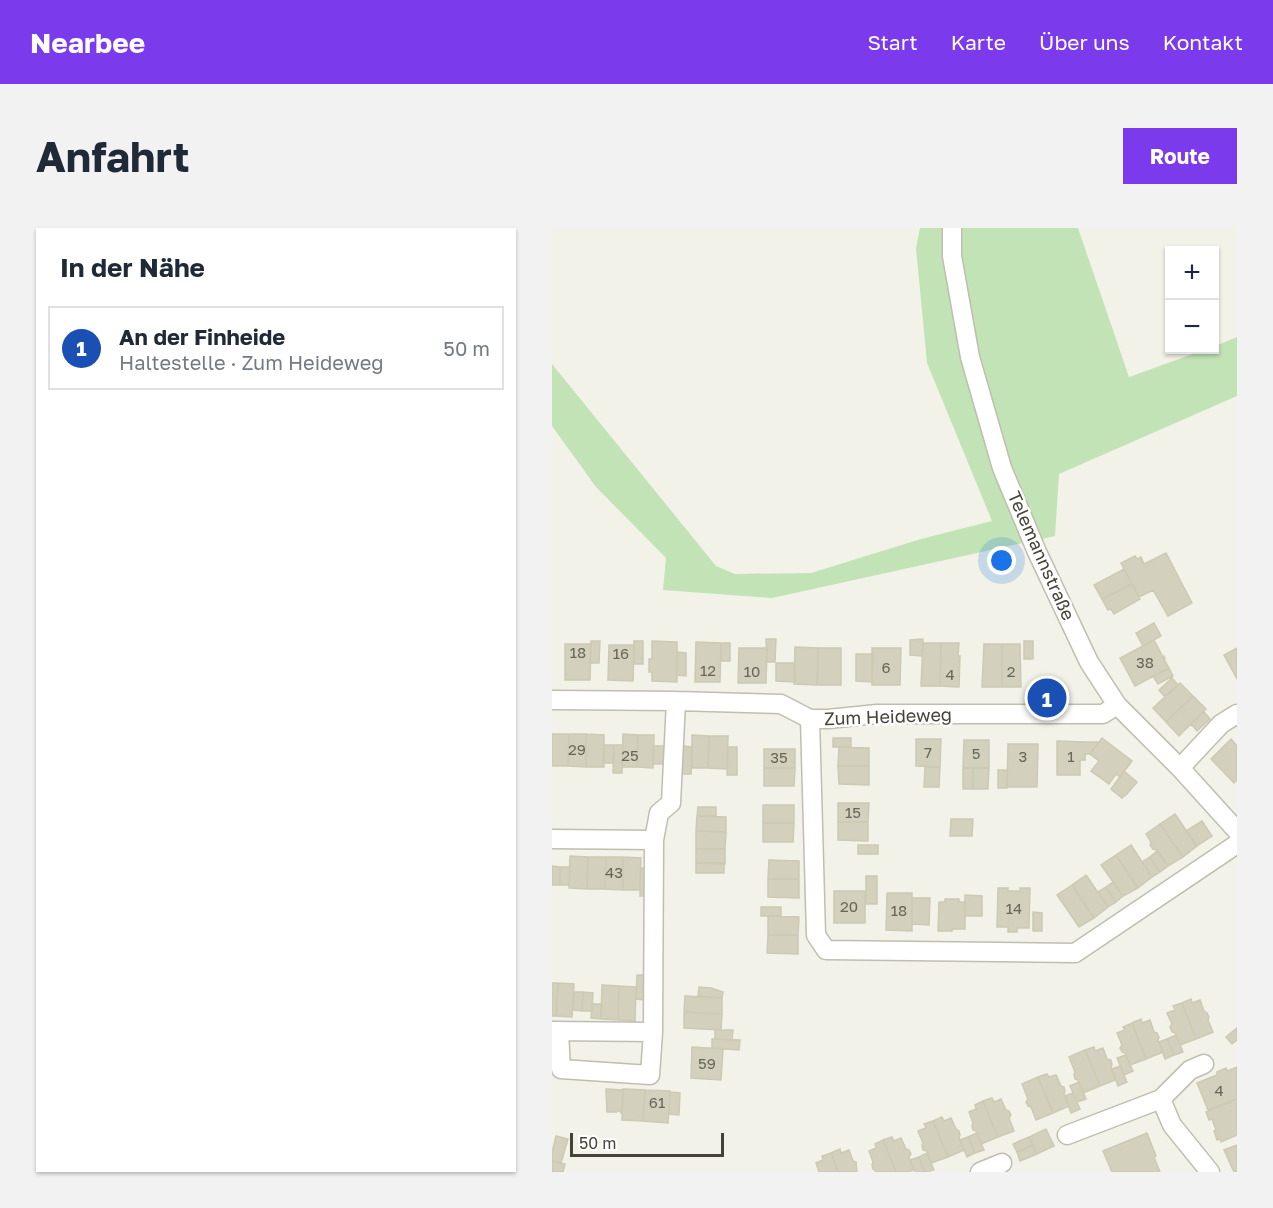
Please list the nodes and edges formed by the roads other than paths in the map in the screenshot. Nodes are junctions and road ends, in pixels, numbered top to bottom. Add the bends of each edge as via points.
1 (952, 228) edge
2 (552, 700) edge
3 (676, 701) junction
4 (1118, 705) junction
5 (1237, 714) edge
6 (810, 719) junction
7 (1180, 768) junction
8 (1237, 831) edge
9 (552, 838) edge
10 (654, 840) junction
11 (1237, 843) edge
12 (555, 1032) edge
13 (653, 1032) junction
14 (1204, 1064) dead end
15 (1161, 1099) junction
16 (1067, 1136) dead end
17 (1002, 1163) dead end
18 (980, 1172) edge
19 (1210, 1172) edge

1 - 4 street, Telemannstraße via 952,256 970,357 1002,468 1089,662
2 - 3 street, Zum Heideweg
3 - 6 street, Zum Heideweg via 781,704
3 - 10 street via 671,803 659,813
4 - 6 street, Zum Heideweg via 1103,714 877,714
4 - 7 street, Telemannstraße
5 - 7 street via 1221,724
6 - 11 street via 816,935 826,951 1075,953
7 - 8 street, Telemannstraße
9 - 10 street
10 - 13 street
12 - 13 street
12 - 13 street via 561,1069 650,1075
14 - 15 street via 1190,1070
15 - 16 street
15 - 19 street via 1172,1125
17 - 18 street

